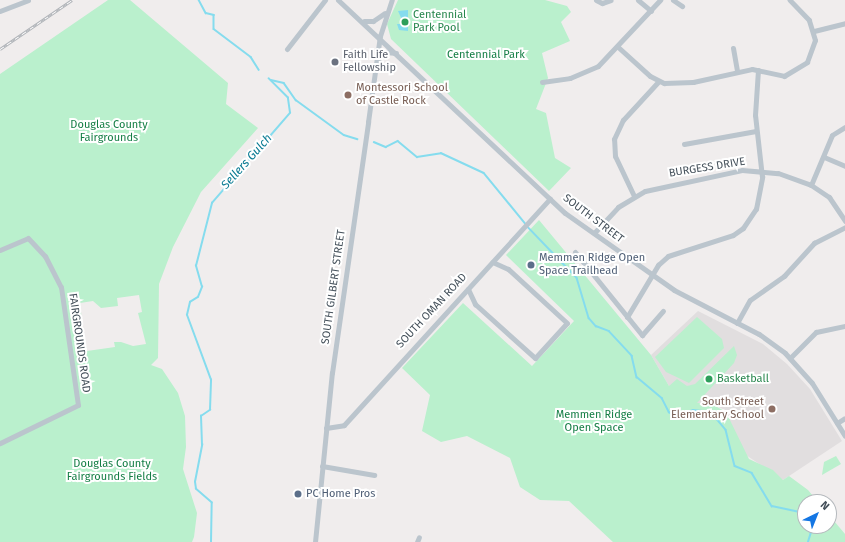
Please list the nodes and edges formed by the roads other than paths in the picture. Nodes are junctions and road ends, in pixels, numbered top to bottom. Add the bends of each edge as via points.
1 (19, 0) edge
2 (28, 0) edge
3 (325, 0) edge
4 (338, 0) edge
5 (392, 0) edge
6 (596, 0) edge
7 (610, 0) edge
8 (638, 0) edge
9 (660, 0) edge
10 (673, 0) edge
11 (790, 0) edge
12 (682, 6) dead end
13 (10, 7) junction
14 (0, 11) edge
15 (651, 11) junction
16 (386, 12) junction
17 (362, 20) junction
18 (845, 23) edge
19 (814, 31) junction
20 (380, 36) junction
21 (618, 48) junction
22 (733, 48) dead end
23 (287, 49) dead end
24 (397, 53) junction
25 (376, 62) junction
26 (758, 70) junction
27 (737, 71) junction
28 (542, 82) dead end
29 (658, 82) junction
30 (845, 127) edge
31 (756, 131) junction
32 (684, 144) dead end
33 (824, 157) junction
34 (845, 166) edge
35 (762, 171) junction
36 (811, 185) junction
37 (634, 196) junction
38 (550, 199) junction
39 (845, 221) edge
40 (845, 227) edge
41 (594, 233) junction
42 (0, 250) edge
43 (575, 252) dead end
44 (492, 262) junction
45 (652, 275) junction
46 (468, 289) junction
47 (663, 311) dead end
48 (627, 317) junction
49 (737, 323) junction
50 (845, 326) edge
51 (790, 358) junction
52 (845, 418) edge
53 (837, 423) junction
54 (326, 428) junction
55 (845, 436) edge
56 (0, 443) edge
57 (322, 466) junction
58 (374, 475) dead end
59 (315, 542) edge

1 - 13 street
2 - 13 street
3 - 23 street
4 - 17 street, SOUTH STREET
5 - 16 street, SOUTH GILBERT STREET
6 - 7 street via 602,3
8 - 15 street
9 - 15 street
10 - 12 street
11 - 19 street via 807,17
13 - 14 street
15 - 21 street
16 - 17 street via 373,21
16 - 20 street, SOUTH GILBERT STREET
17 - 20 street, SOUTH STREET
18 - 19 street
19 - 26 street via 812,54 798,70 779,76
20 - 24 street, SOUTH STREET
20 - 25 street, SOUTH GILBERT STREET
21 - 28 street via 584,73
21 - 29 street
22 - 27 street
24 - 25 street via 386,52
24 - 38 street, SOUTH STREET
25 - 54 street, SOUTH GILBERT STREET
26 - 27 street
26 - 31 street
27 - 29 street via 692,82
29 - 37 street via 623,120 614,139 615,156
30 - 33 street via 834,133
31 - 32 street
31 - 35 street
33 - 34 street
33 - 36 street
35 - 36 street, BURGESS DRIVE via 786,175
35 - 37 street, BURGESS DRIVE via 737,171 682,181
35 - 45 street via 759,200 743,228 721,240 678,251 658,265
36 - 39 street, BURGESS DRIVE via 829,197
37 - 41 street, BURGESS DRIVE via 613,211
38 - 41 street, SOUTH STREET
38 - 44 street, SOUTH OMAN ROAD
40 - 49 street via 814,243 784,276 750,300
41 - 45 street, SOUTH STREET
42 - 56 street, FAIRGROUNDS ROAD via 28,238 45,256 56,277 65,300 78,405
43 - 48 street
44 - 46 street, SOUTH OMAN ROAD
44 - 46 street via 508,269 567,323 535,358 475,304
45 - 48 street
45 - 49 street, SOUTH STREET
46 - 54 street, SOUTH OMAN ROAD via 344,425
47 - 48 street via 642,335
49 - 51 street, SOUTH STREET
50 - 51 street via 816,332
51 - 53 street, SOUTH STREET via 812,383
52 - 53 street
53 - 55 street, SOUTH STREET
54 - 57 street, SOUTH GILBERT STREET
57 - 58 street
57 - 59 street, SOUTH GILBERT STREET

